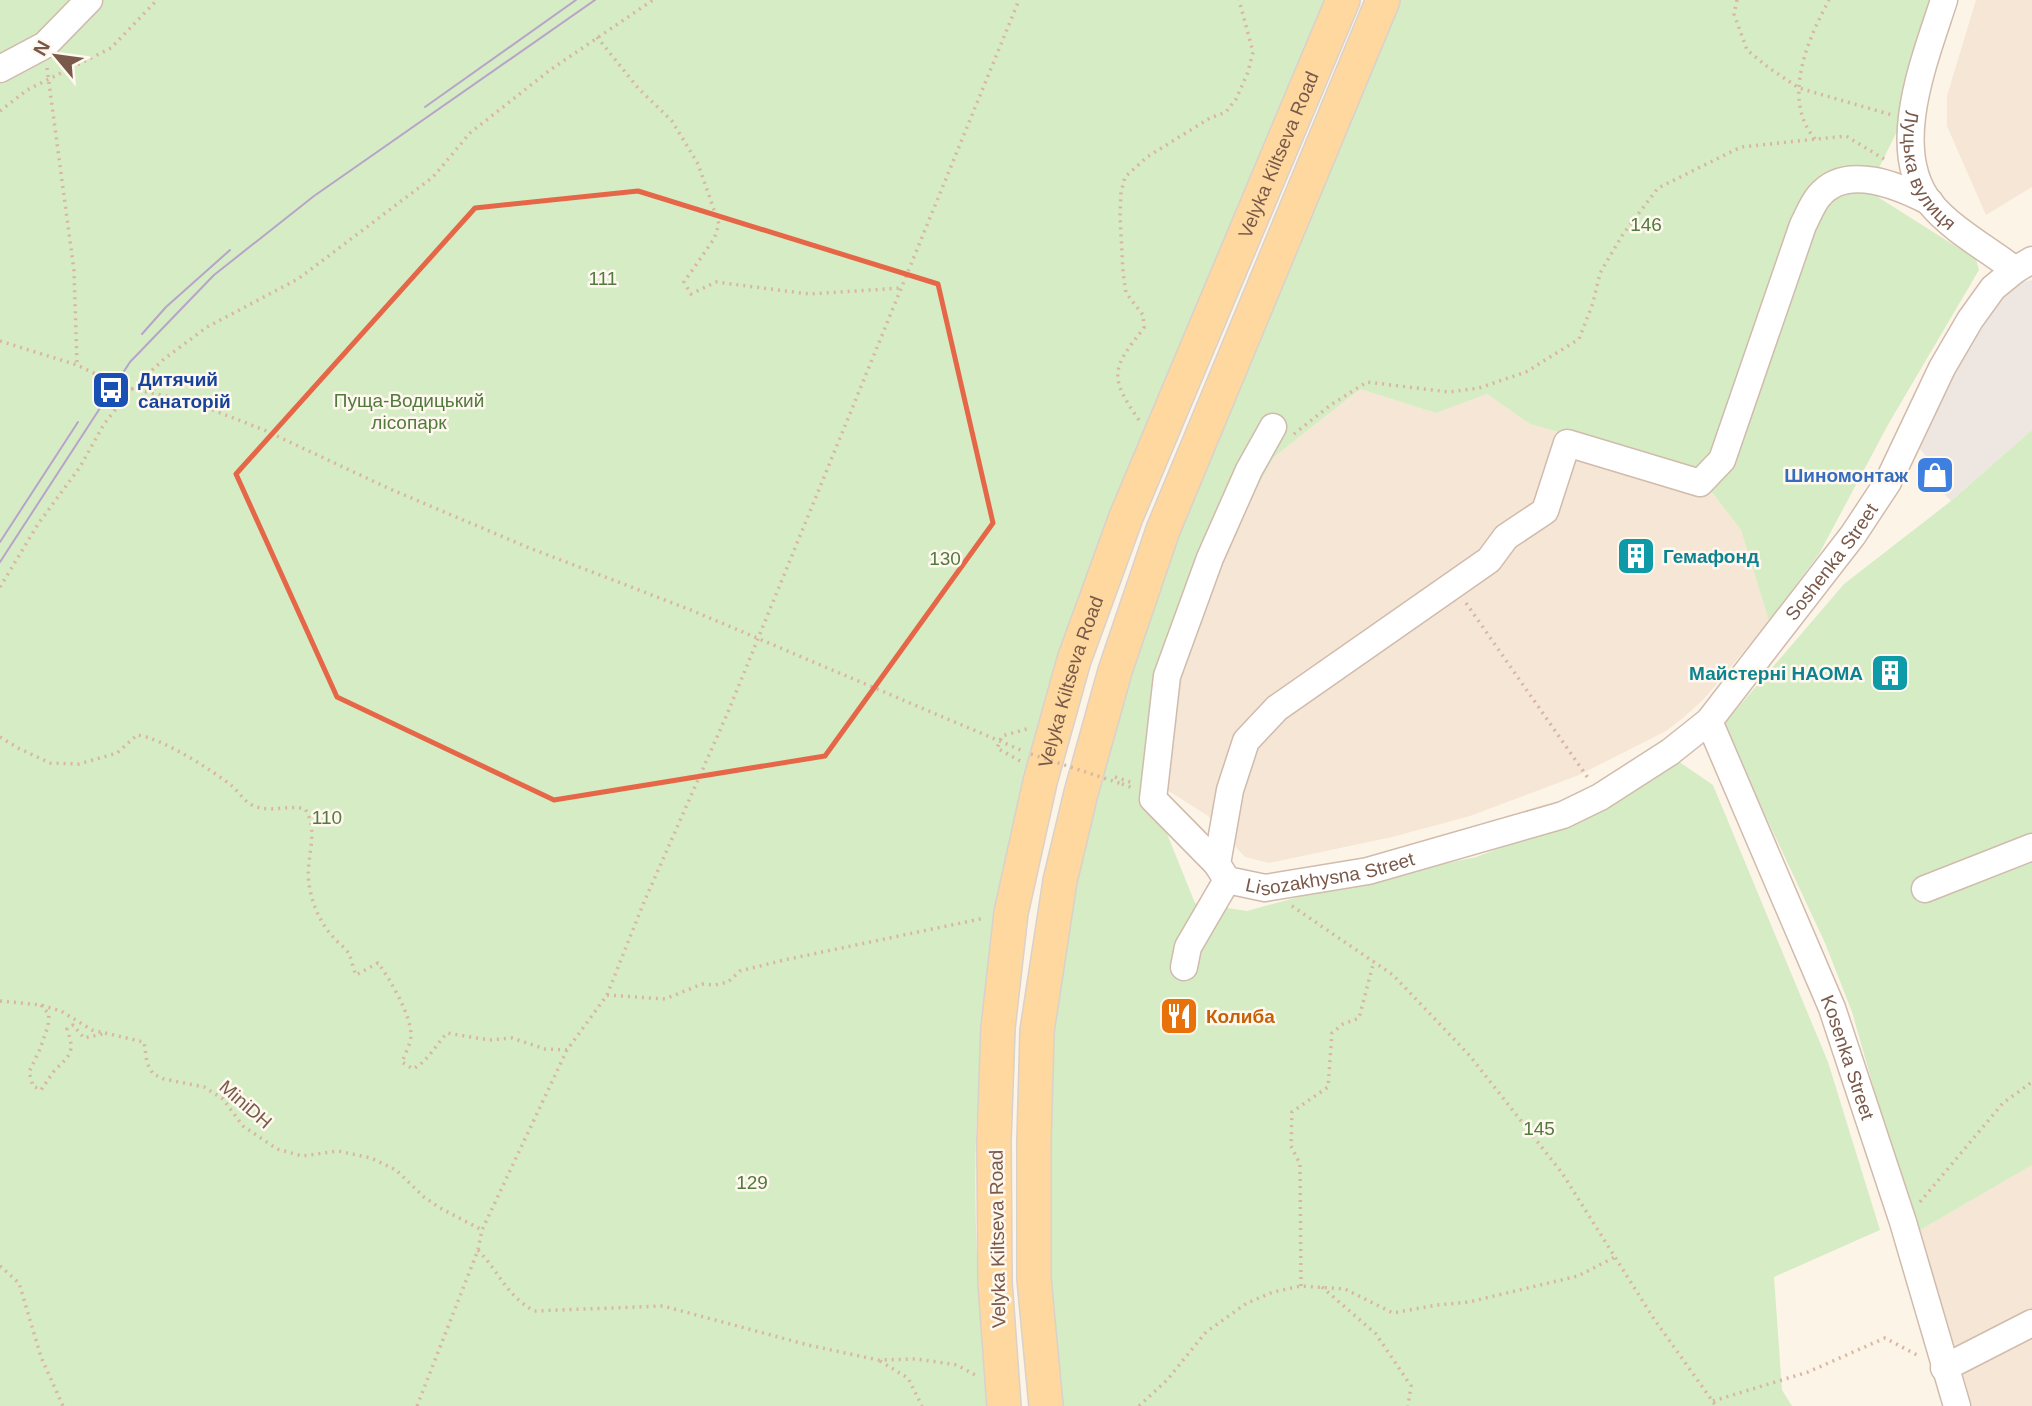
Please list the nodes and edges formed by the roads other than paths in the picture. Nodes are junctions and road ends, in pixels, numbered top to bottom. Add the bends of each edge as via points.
1 (89, 0) edge
2 (1343, 0) edge
3 (1383, 0) edge
4 (1944, 0) edge
5 (0, 69) edge
6 (1930, 202) junction
7 (2024, 265) edge
8 (1281, 433) road end
9 (1709, 721) junction
10 (2032, 847) edge
11 (1222, 872) junction
12 (1925, 889) dead end
13 (1184, 967) dead end
14 (2032, 1324) edge
15 (1944, 1368) junction
16 (1004, 1404) edge
17 (1046, 1406) edge
18 (1957, 1406) edge

1 - 5 street via 45,45
2 - 16 main road, Velyka Kiltseva Road via 1126,517 1074,660 1040,782 1011,912 998,1028 995,1282
3 - 17 main road, Velyka Kiltseva Road via 1163,530 1115,671 1081,793 1060,881 1037,1031 1034,1279
4 - 6 street, Луцька вулиця via 1913,99 1911,121 1915,173
6 - 7 street, Луцька вулиця via 1966,235
6 - 11 street, Lisozakhysna Street via 1905,189 1861,180 1838,180 1819,196 1803,225 1723,460 1700,483 1567,443 1545,511 1506,537 1489,559 1278,708 1247,741 1230,790
7 - 9 street, Soshenka Street via 1993,288 1970,320 1888,482 1853,535
8 - 11 street via 1249,470 1210,558 1167,676 1153,799
9 - 11 street, Lisozakhysna Street via 1670,752 1563,815 1368,871 1265,888
9 - 15 street, Kosenka Street via 1832,1008 1903,1222
10 - 12 street
11 - 13 street via 1188,947
14 - 15 street
15 - 18 street, Kosenka Street

